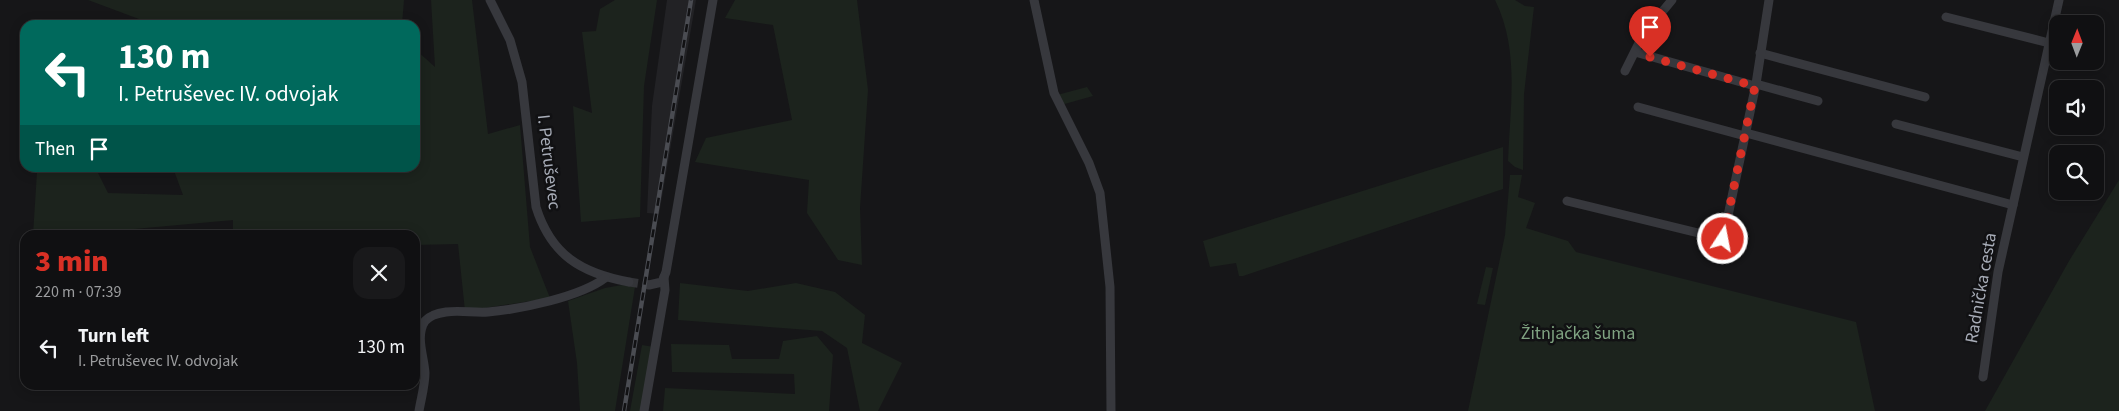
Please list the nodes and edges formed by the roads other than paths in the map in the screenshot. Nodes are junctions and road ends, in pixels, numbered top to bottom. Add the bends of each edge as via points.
1 (490, 0) edge
2 (713, 0) edge
3 (1034, 0) edge
4 (1672, 0) edge
5 (1769, 0) edge
6 (2059, 0) edge
7 (2056, 15) edge
8 (1946, 17) dead end
9 (2049, 43) joint
10 (1635, 52) junction
11 (1760, 53) junction
12 (1625, 71) dead end
13 (1756, 85) junction
14 (1925, 97) dead end
15 (1818, 102) dead end
16 (1638, 107) dead end
17 (1896, 124) dead end
18 (1746, 135) junction
19 (2023, 157) junction
20 (1567, 201) dead end
21 (2013, 205) junction
22 (605, 278) junction
23 (664, 278) junction
24 (629, 282) tunnel mouth
25 (649, 285) tunnel mouth
26 (1983, 377) dead end
27 (419, 411) edge
28 (644, 411) edge
29 (1111, 411) edge

1 - 22 street, I. Petruševec via 510,40 522,82 540,221 564,256
2 - 23 street
3 - 29 street via 1054,93 1089,163 1100,193 1110,287
4 - 10 street via 1644,35
5 - 11 street
6 - 7 street, Radnička cesta
8 - 9 street
9 - 19 street, Radnička cesta
10 - 12 street
10 - 13 street
11 - 13 street
11 - 14 street
13 - 15 street
13 - 18 street
16 - 18 street
17 - 19 street
18 - 20 street via 1723,239
18 - 21 street
19 - 21 street, Radnička cesta
21 - 26 street, Radnička cesta via 1998,272
22 - 24 street, I. Petruševec
22 - 27 street via 575,294 528,305 489,312 446,312 431,316 426,320 420,339 425,375
23 - 25 street via 658,284
23 - 28 street via 665,290

